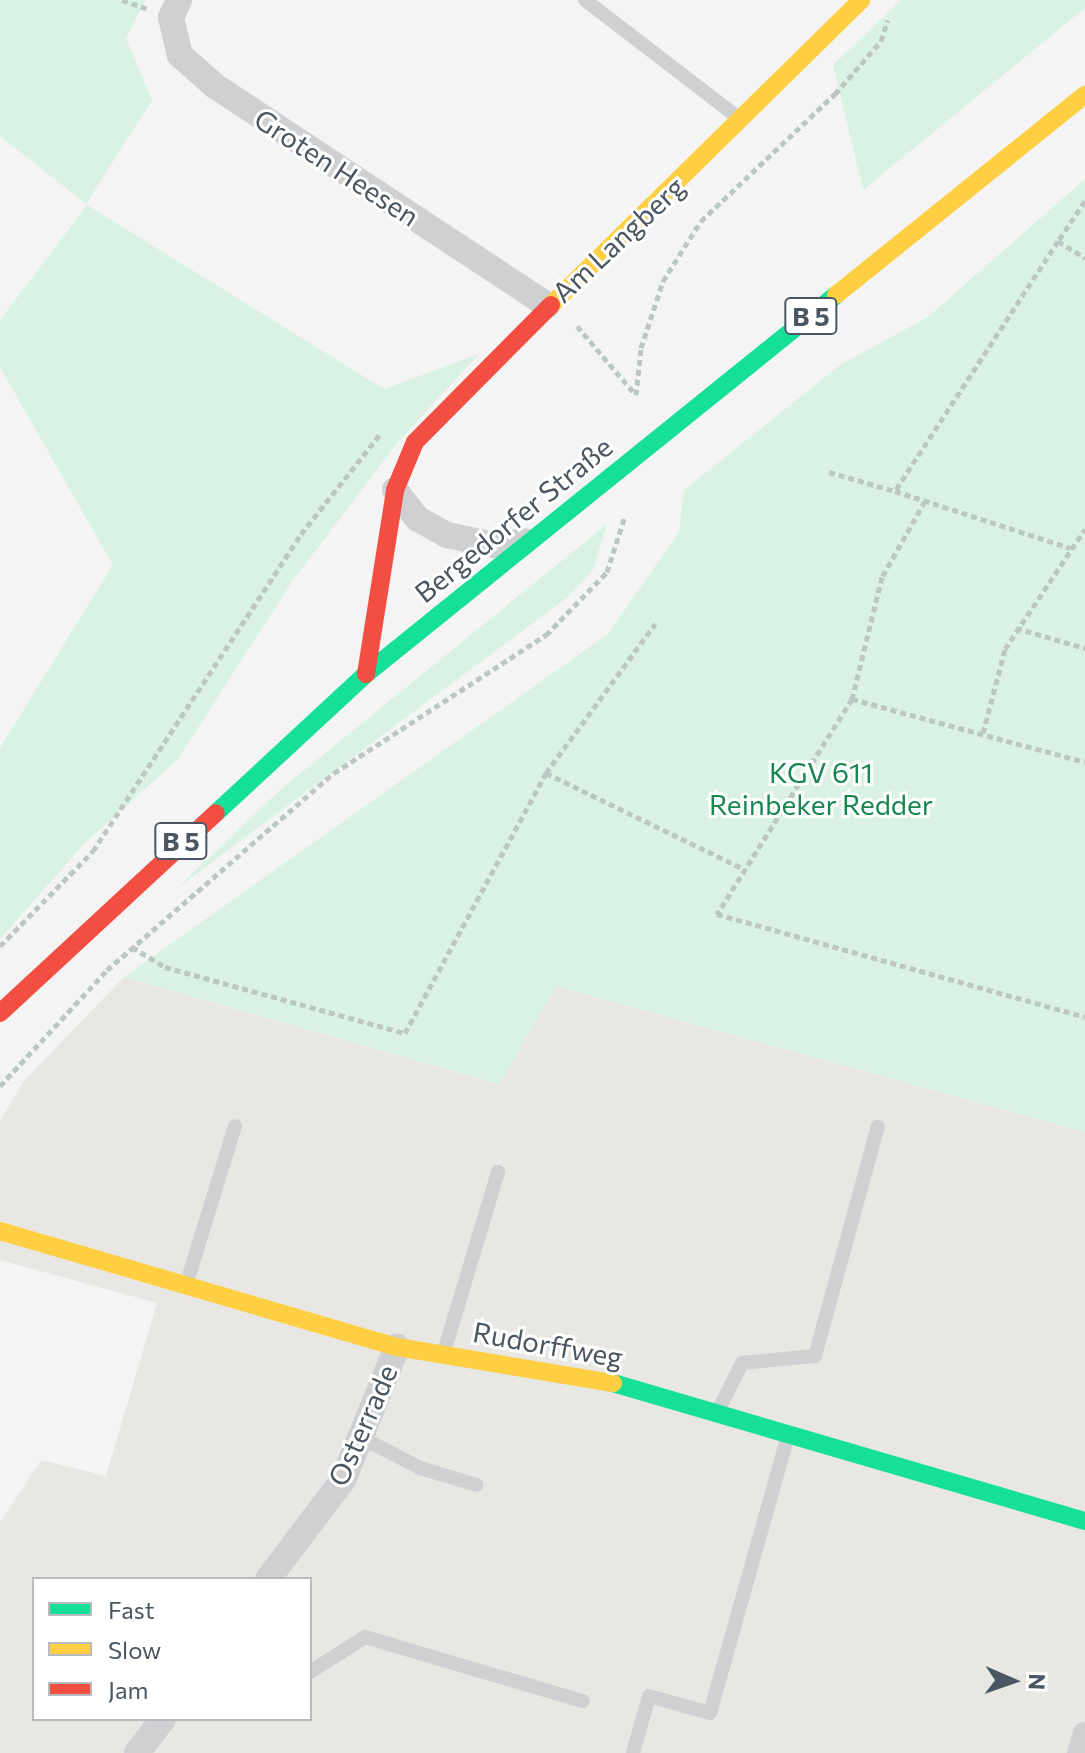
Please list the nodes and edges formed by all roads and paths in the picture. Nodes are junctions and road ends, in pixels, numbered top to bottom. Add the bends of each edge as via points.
1 (179, 0) edge
2 (585, 0) edge
3 (861, 0) edge
4 (892, 6) dead end
5 (1085, 95) edge
6 (740, 120) junction
7 (1085, 201) edge
8 (1058, 241) junction
9 (1085, 258) edge
10 (547, 305) junction
11 (391, 423) dead end
12 (829, 472) dead end
13 (395, 490) junction
14 (895, 491) junction
15 (925, 501) junction
16 (625, 516) dead end
17 (1085, 529) edge
18 (536, 537) junction
19 (1070, 548) junction
20 (655, 624) dead end
21 (1016, 628) junction
22 (1085, 648) edge
23 (366, 674) junction
24 (852, 699) junction
25 (983, 733) junction
26 (1085, 762) edge
27 (546, 773) junction
28 (744, 869) junction
29 (0, 946) edge
30 (132, 947) junction
31 (0, 1013) edge
32 (1085, 1017) edge
33 (0, 1086) edge
34 (235, 1126) dead end
35 (878, 1126) dead end
36 (498, 1172) dead end
37 (0, 1231) edge
38 (187, 1282) junction
39 (397, 1347) junction
40 (443, 1354) junction
41 (718, 1411) junction
42 (789, 1430) junction
43 (362, 1438) junction
44 (477, 1485) dead end
45 (1085, 1521) edge
46 (270, 1577) edge
47 (312, 1671) edge
48 (583, 1701) dead end
49 (161, 1721) edge
50 (1085, 1735) edge
51 (137, 1753) edge
52 (633, 1753) edge
53 (1080, 1753) edge

1 - 10 street, Groten Heesen via 171,17 180,55 215,86
2 - 6 lane
3 - 6 street, Am Langberg
4 - 10 path via 881,41 835,94 701,221 663,281 641,348 636,395 604,349
5 - 18 street, Bergedorfer Straße / B 5
6 - 10 street, Am Langberg
7 - 8 path
8 - 9 path
8 - 14 path
10 - 13 street, Am Langberg via 440,409 415,442
11 - 29 path via 301,534 93,851
12 - 14 path
13 - 18 street via 418,519 447,535 506,546
13 - 23 street, Am Langberg
14 - 15 path
15 - 19 path
15 - 24 path via 882,577
16 - 30 path via 607,572 546,635 334,773
17 - 19 path
18 - 23 street, Bergedorfer Straße / B 5
19 - 21 path
20 - 27 path
21 - 22 path
21 - 25 path
23 - 31 street, Bergedorfer Straße / B 5
24 - 25 path
24 - 28 path
25 - 26 path
27 - 28 path
27 - 30 path via 405,1033 165,967
28 - 32 path via 717,914
30 - 33 path
34 - 38 lane
35 - 41 lane via 815,1356 742,1363
36 - 40 lane
37 - 38 street, Rudorffweg
38 - 39 street, Rudorffweg
39 - 40 street, Rudorffweg
39 - 43 street, Osterrade
40 - 41 street, Rudorffweg via 597,1378
41 - 42 street, Rudorffweg
42 - 45 street, Rudorffweg
42 - 52 lane via 710,1713 649,1696
43 - 44 lane via 420,1468
43 - 46 street, Osterrade via 343,1480
47 - 48 lane via 365,1637
49 - 51 street
50 - 53 street

